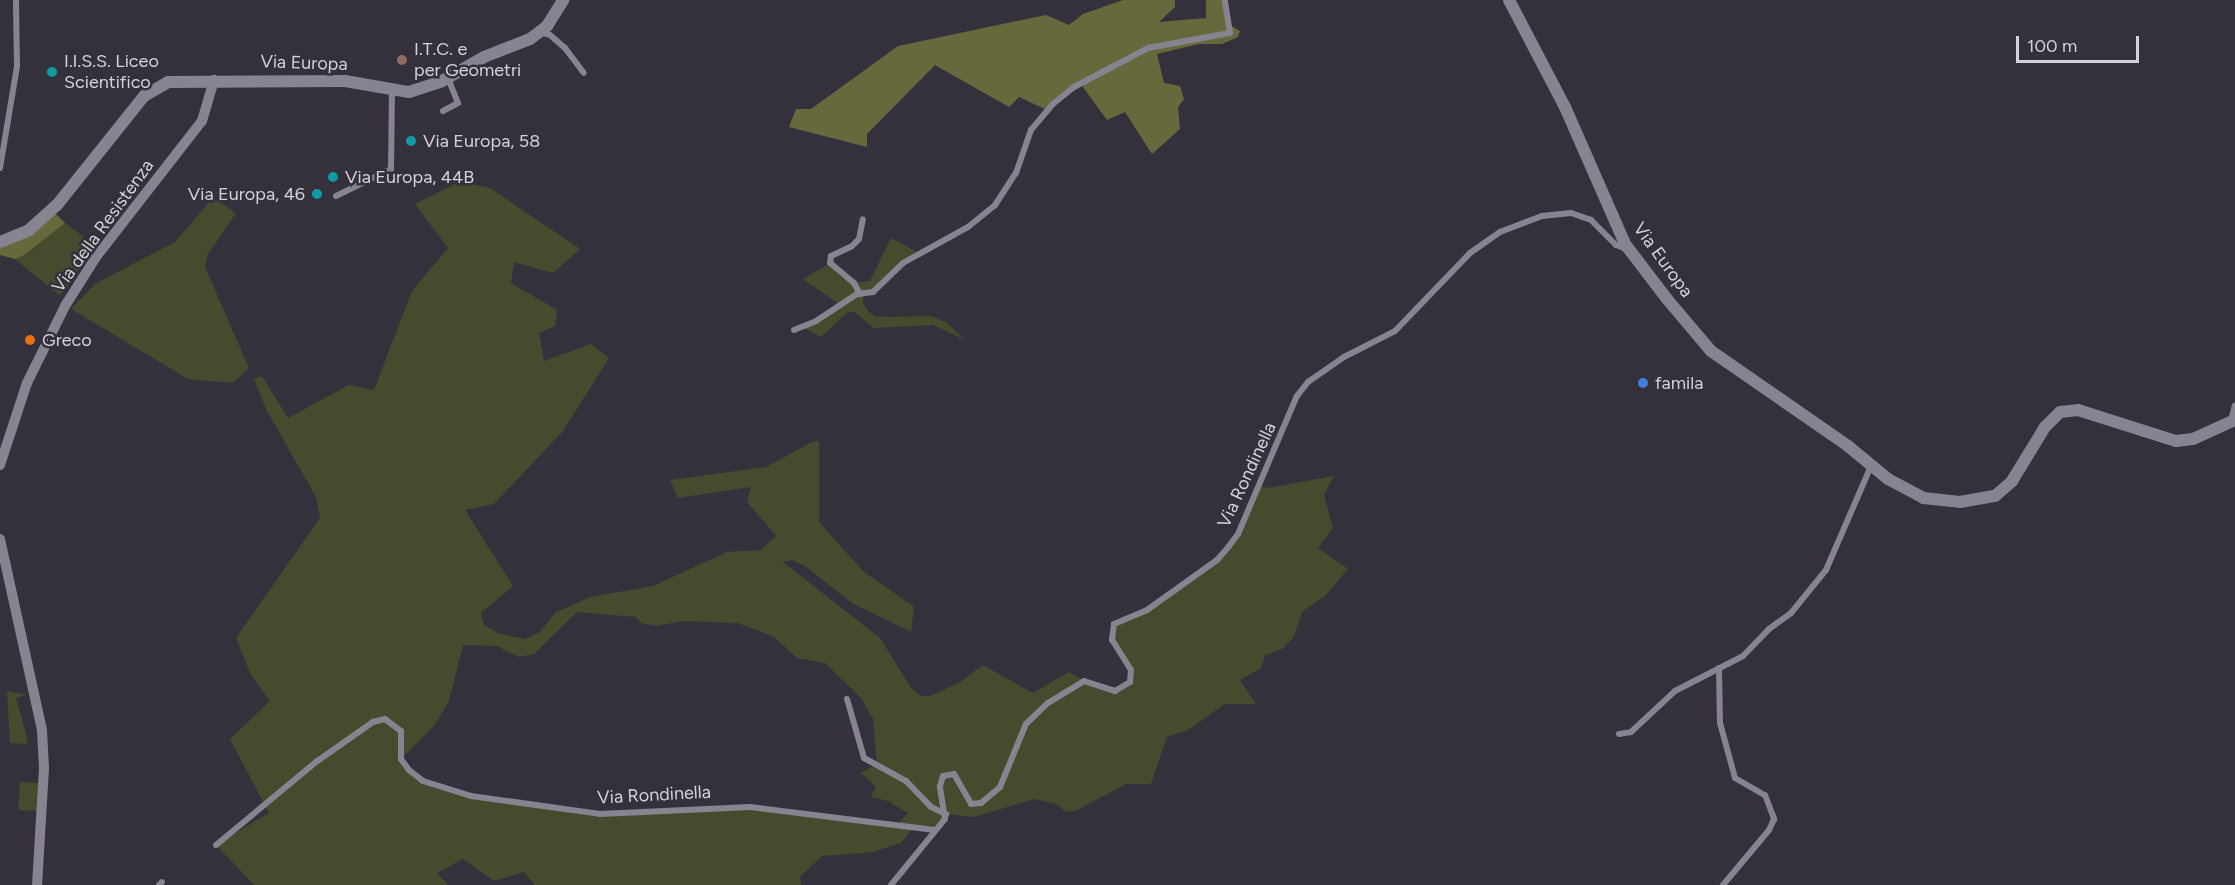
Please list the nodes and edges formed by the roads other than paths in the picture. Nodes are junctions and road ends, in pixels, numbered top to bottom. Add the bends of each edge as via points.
1 (16, 0) edge
2 (563, 0) edge
3 (1225, 0) edge
4 (1509, 0) edge
5 (539, 32) junction
6 (584, 73) dead end
7 (448, 77) junction
8 (214, 80) junction
9 (392, 89) junction
10 (443, 111) dead end
11 (0, 168) edge
12 (336, 196) dead end
13 (863, 219) dead end
14 (0, 241) edge
15 (1629, 250) junction
16 (860, 294) junction
17 (794, 330) dead end
18 (2235, 405) edge
19 (2233, 421) edge
20 (0, 465) edge
21 (1871, 466) junction
22 (0, 539) edge
23 (1719, 668) junction
24 (847, 699) dead end
25 (1619, 734) dead end
26 (946, 814) junction
27 (935, 830) junction
28 (216, 845) dead end
29 (37, 885) edge
30 (891, 885) edge
31 (1723, 885) edge

1 - 11 street via 17,66
2 - 5 main road, Via Europa
3 - 16 street via 1230,33 1148,48 1074,87 1031,130 1016,173 995,205 968,227 903,263 873,292
4 - 15 main road, Via Europa via 1561,98
5 - 6 street via 550,35
5 - 7 main road, Via Europa
7 - 9 main road, Via Europa via 409,92
7 - 10 street via 458,103
8 - 9 main road, Via Europa via 345,81
8 - 14 main road, Via Europa via 168,82 144,96 57,205 14,238
8 - 20 street, Via della Resistenza via 202,121 96,257 64,306 27,383
9 - 12 street via 391,169
13 - 16 street via 858,239 831,256 830,263 854,283
15 - 21 main road, Via Europa via 1711,351
15 - 26 street, Via Rondinella via 1616,245 1591,220 1571,213 1542,216 1508,229 1476,248 1395,331 1344,357 1308,382 1297,396 1238,534 1229,546 1217,560 1147,610 1114,624 1112,640 1131,670 1130,682 1115,691 1084,681 1048,703 1026,724 1000,787 981,803 971,804 954,774 943,776 940,786
16 - 17 street
18 - 19 street
19 - 21 main road, Via Europa via 2193,439 2176,441 2078,410 2060,412 2045,427 2013,481 1995,495 1960,502 1923,498
21 - 23 street via 1841,541 1811,592 1743,656
22 - 29 street via 42,730 44,768
23 - 25 street via 1675,691 1631,732
23 - 31 street via 1720,723 1735,778 1765,795 1774,819
24 - 26 street via 864,758 906,781 931,807
26 - 27 street
27 - 28 street, Via Rondinella via 750,807 576,813 440,788 409,770 398,746 400,730 385,719 373,722 316,762
27 - 30 street

